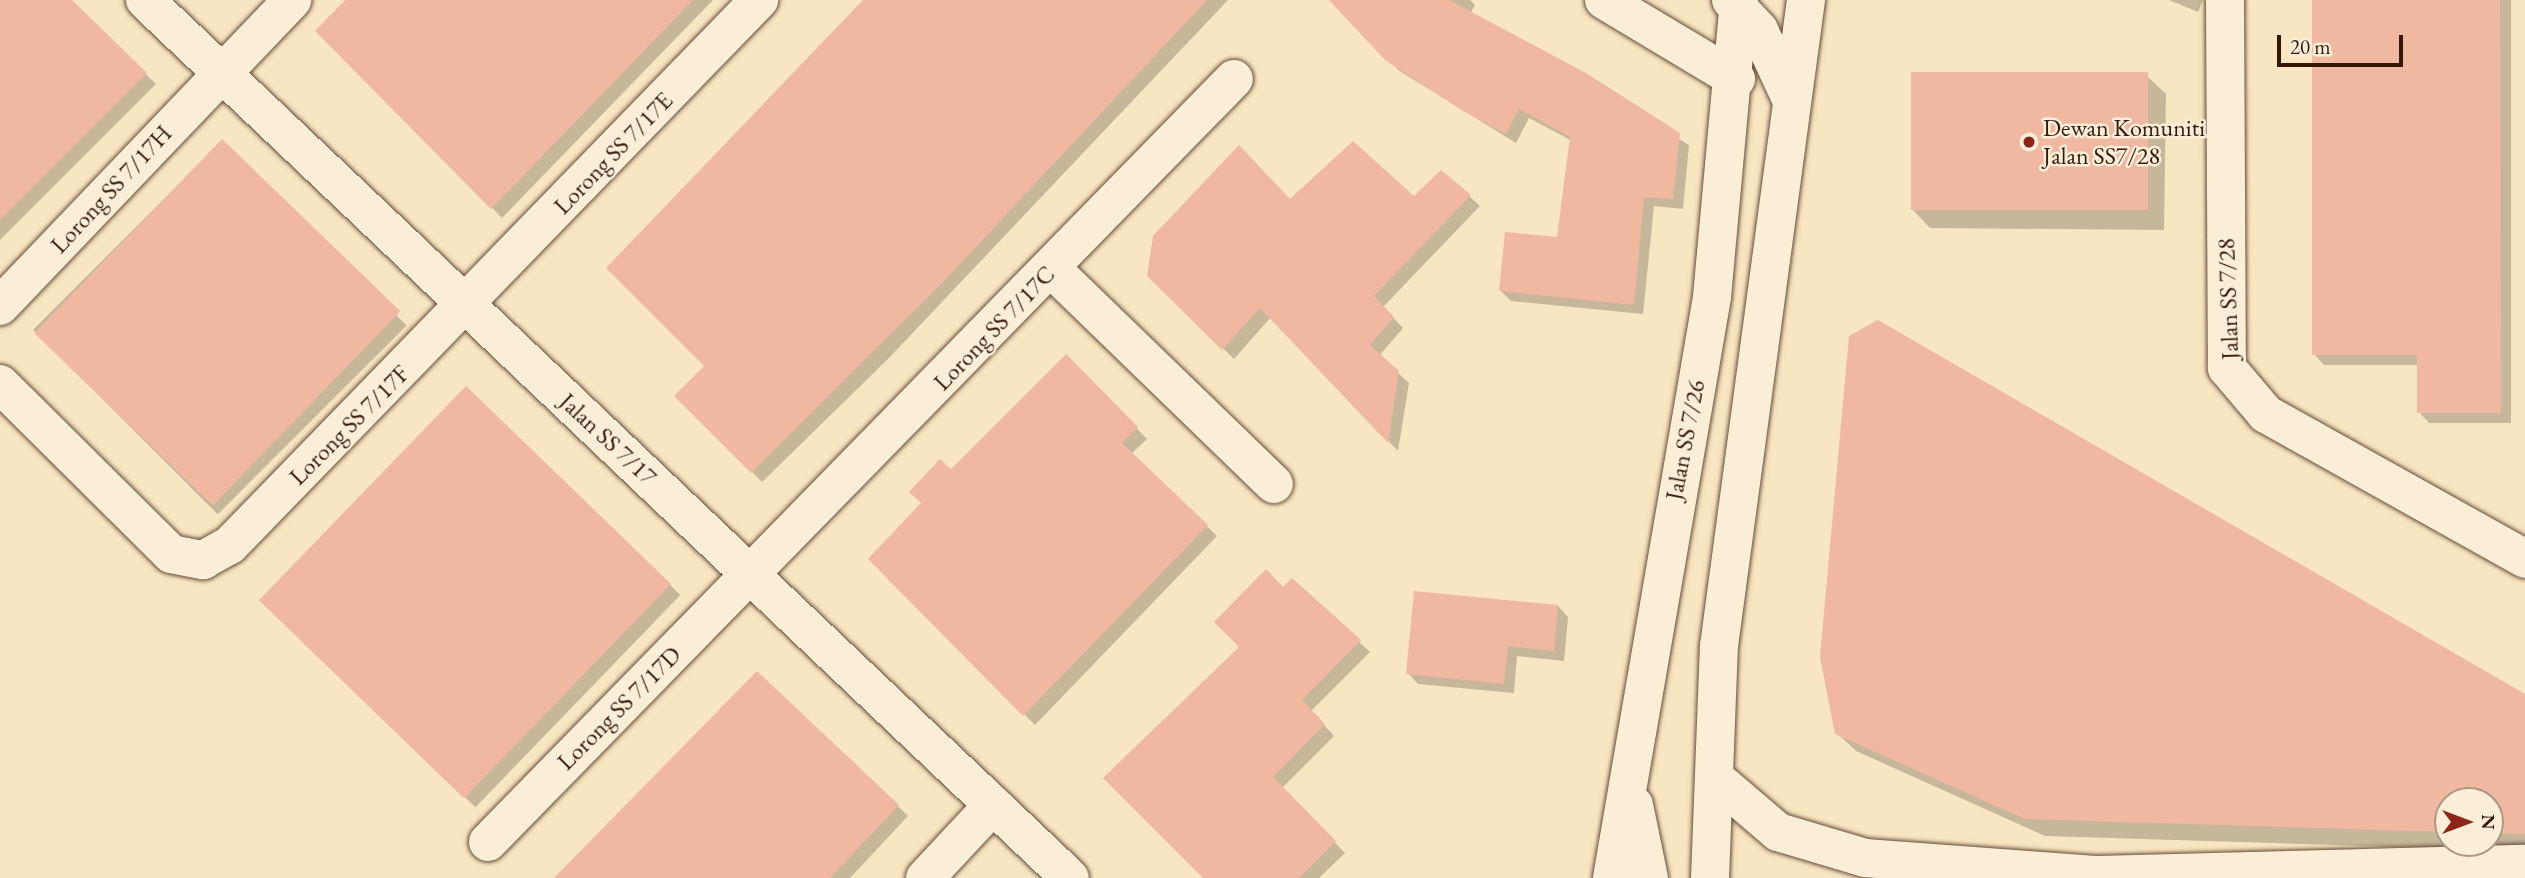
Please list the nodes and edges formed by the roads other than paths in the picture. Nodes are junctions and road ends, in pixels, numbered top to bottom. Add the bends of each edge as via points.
1 (145, 0) edge
2 (292, 0) edge
3 (759, 0) edge
4 (1604, 0) edge
5 (2225, 0) edge
6 (1736, 2) edge
7 (1805, 3) edge
8 (1770, 51) junction
9 (221, 72) junction
10 (1234, 79) dead end
11 (1736, 79) junction
12 (1792, 101) junction
13 (1052, 269) junction
14 (467, 305) junction
15 (0, 306) edge
16 (0, 384) edge
17 (1274, 484) dead end
18 (2525, 559) edge
19 (751, 575) junction
20 (1716, 779) junction
21 (1629, 780) junction
22 (993, 805) junction
23 (488, 842) dead end
24 (2525, 864) edge
25 (925, 878) edge
26 (1070, 878) edge
27 (1612, 878) edge
28 (1649, 878) edge
29 (1710, 878) edge

1 - 9 street, Jalan SS 7/17
2 - 9 street, Lorong SS 7/17H
3 - 14 street, Lorong SS 7/17E
4 - 11 street
5 - 18 street, Jalan SS 7/28 via 2227,368 2266,414
6 - 8 street
6 - 11 street, Jalan SS 7/26
7 - 8 street
7 - 12 street
8 - 11 street
8 - 12 street
9 - 14 street, Jalan SS 7/17
9 - 15 street, Lorong SS 7/17H
10 - 13 street, Lorong SS 7/17C
11 - 21 street, Jalan SS 7/26 via 1712,297
12 - 20 street via 1719,646
13 - 17 street
13 - 19 street, Lorong SS 7/17C
14 - 16 street, Lorong SS 7/17F via 230,545 203,560 171,554
14 - 19 street, Jalan SS 7/17
19 - 22 street, Jalan SS 7/17
19 - 23 street, Lorong SS 7/17D
20 - 24 street via 1778,832 1820,850 1878,859 2098,875
20 - 29 street
21 - 27 street, Jalan SS 7/26
21 - 28 street
22 - 25 street
22 - 26 street, Jalan SS 7/17

